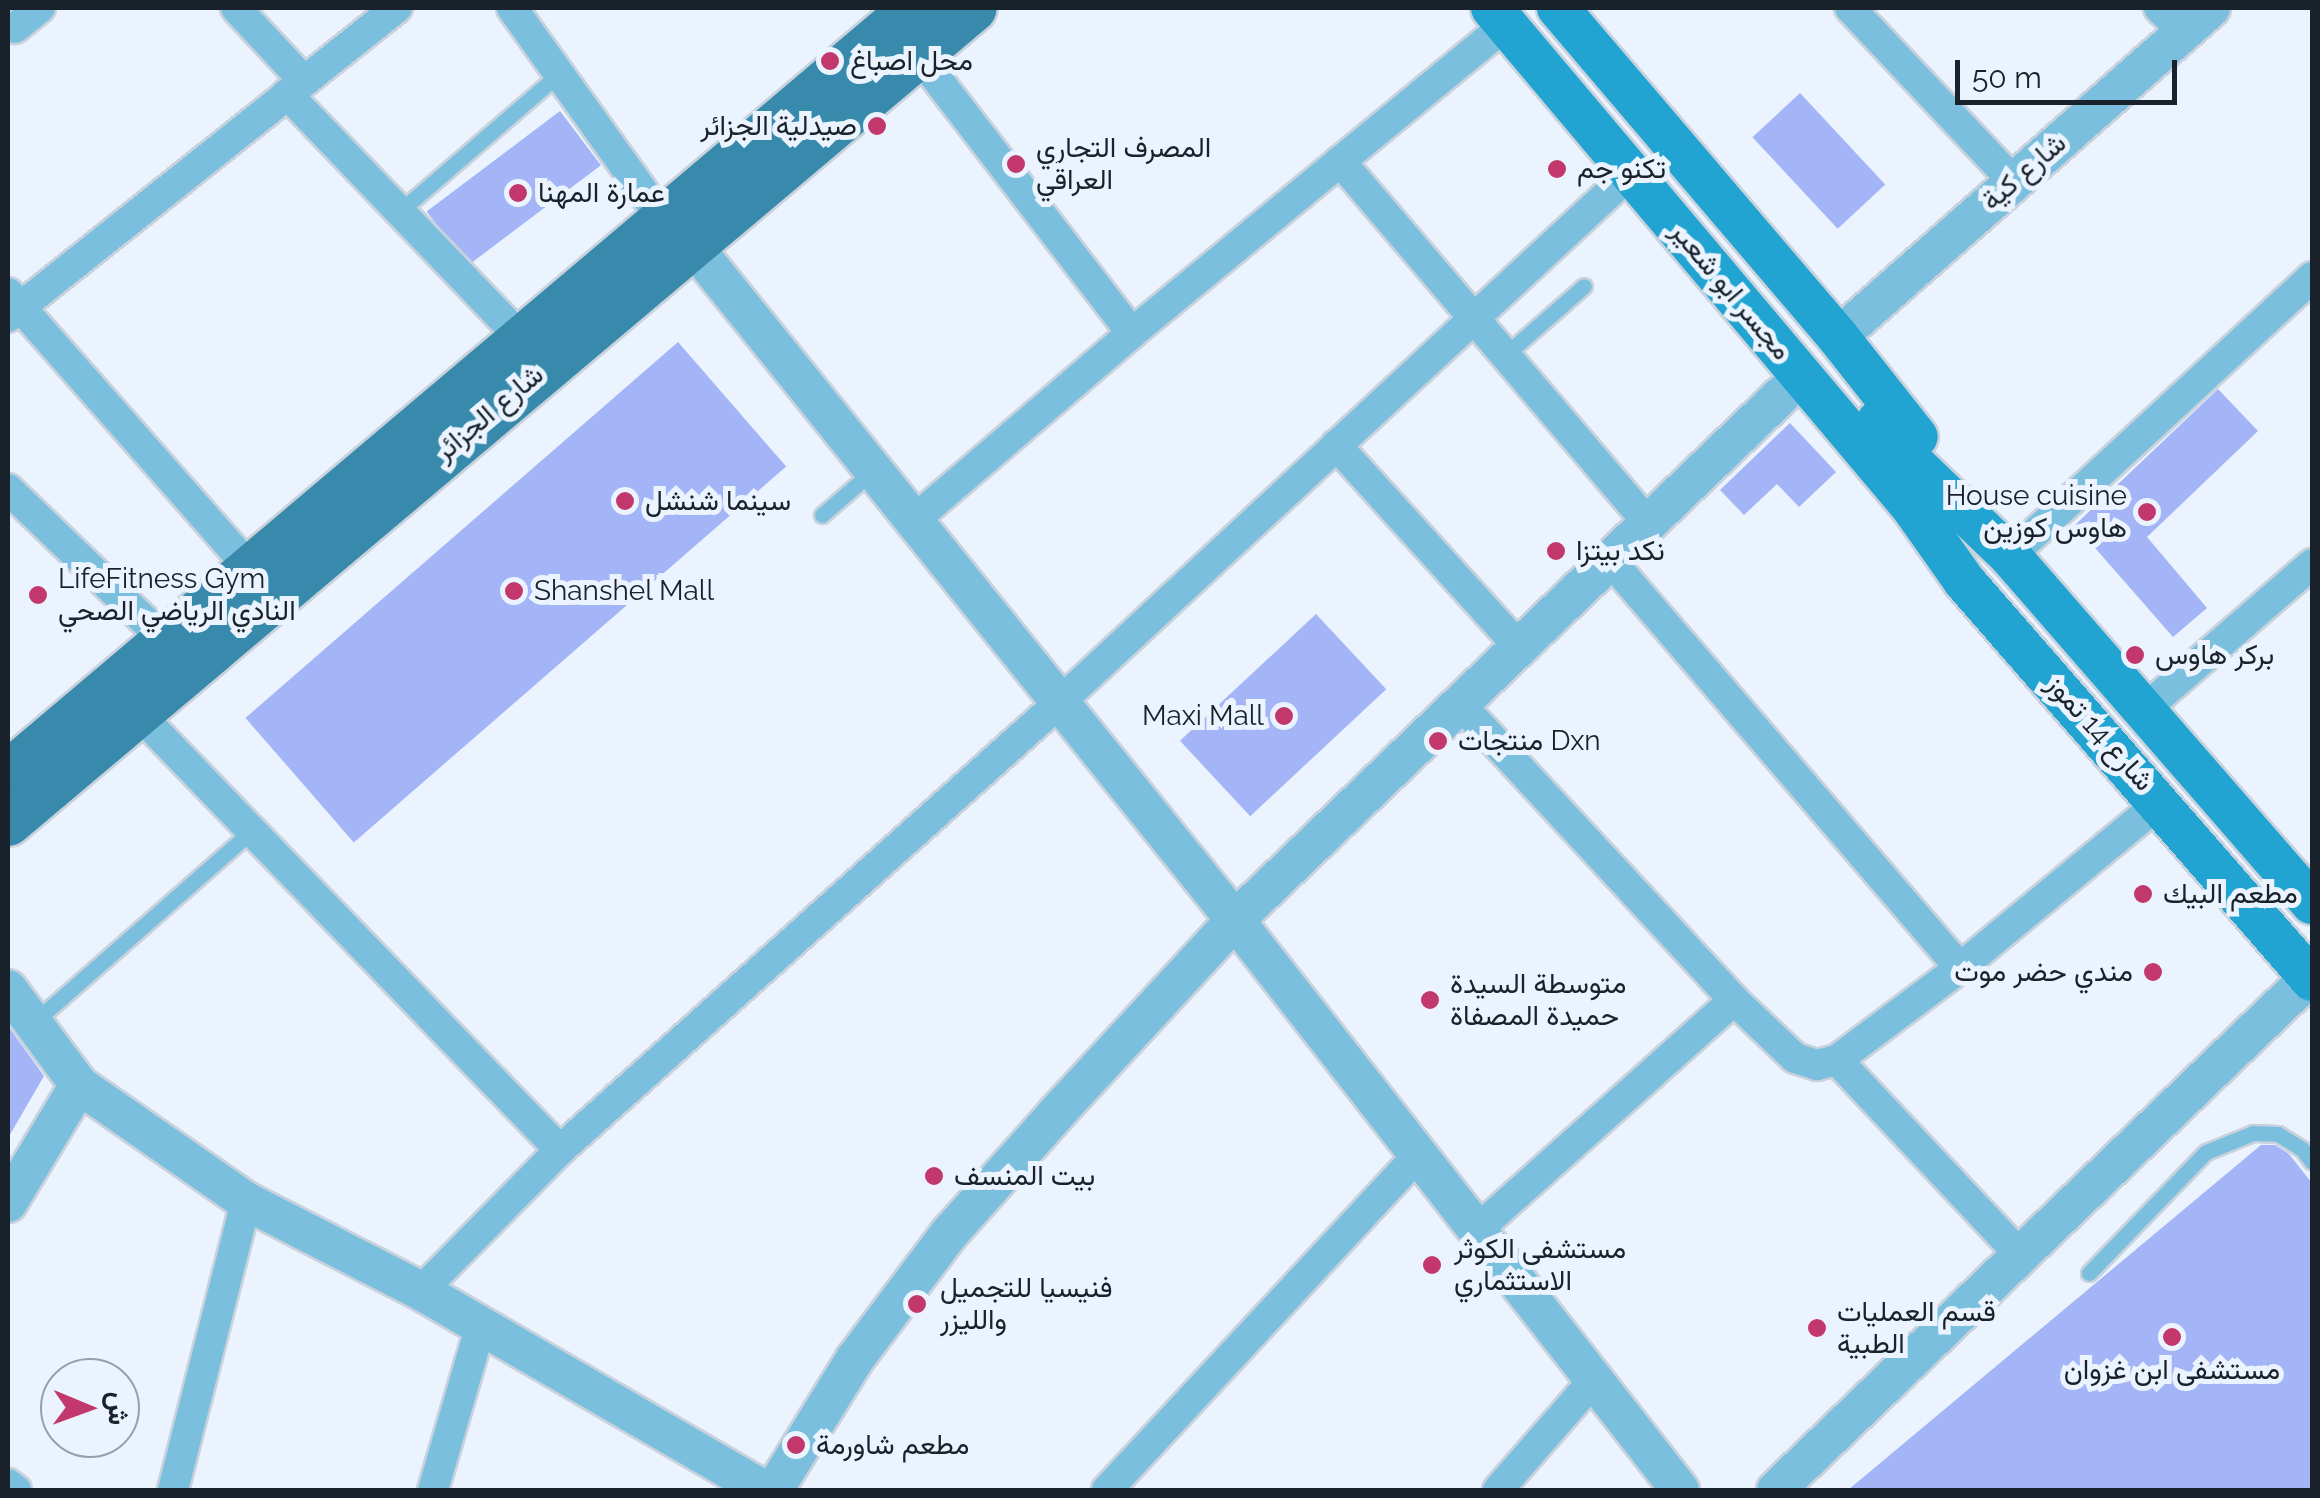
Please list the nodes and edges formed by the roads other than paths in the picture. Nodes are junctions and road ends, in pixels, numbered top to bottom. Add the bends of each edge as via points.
1 (40, 8) edge
2 (236, 8) edge
3 (397, 8) edge
4 (973, 8) edge
5 (1528, 8) edge
6 (1558, 8) edge
7 (1850, 8) edge
8 (524, 12) edge
9 (2185, 15) edge
10 (1485, 16) edge
11 (15, 28) dead end
12 (916, 30) edge
13 (559, 74) junction
14 (296, 87) junction
15 (1340, 161) junction
16 (2014, 182) junction
17 (1619, 184) junction
18 (399, 212) junction
19 (677, 231) junction
20 (2312, 277) edge
21 (1584, 286) dead end
22 (12, 305) edge
23 (1472, 320) junction
24 (1132, 333) junction
25 (1838, 336) junction
26 (522, 340) junction
27 (1504, 356) junction
28 (1783, 394) junction
29 (1336, 444) junction
30 (874, 470) junction
31 (1902, 473) junction
32 (8, 489) edge
33 (822, 515) dead end
34 (914, 520) junction
35 (1648, 523) junction
36 (2010, 556) junction
37 (1610, 560) junction
38 (2312, 564) edge
39 (250, 568) junction
40 (1965, 582) junction
41 (166, 641) junction
42 (1519, 647) junction
43 (1060, 702) junction
44 (1460, 704) junction
45 (2146, 708) junction
46 (136, 712) junction
47 (8, 776) edge
48 (2162, 802) junction
49 (8, 822) edge
50 (254, 829) junction
51 (2312, 903) edge
52 (1235, 920) junction
53 (1960, 968) junction
54 (2311, 978) edge
55 (8, 989) edge
56 (1734, 1000) junction
57 (33, 1023) junction
58 (1838, 1060) junction
59 (78, 1086) junction
60 (560, 1150) junction
61 (1419, 1154) junction
62 (2312, 1162) edge
63 (246, 1201) junction
64 (8, 1203) edge
65 (1478, 1229) junction
66 (2020, 1256) junction
67 (2089, 1273) dead end
68 (421, 1291) junction
69 (481, 1325) junction
70 (1595, 1380) junction
71 (8, 1484) edge
72 (16, 1490) edge
73 (173, 1490) edge
74 (433, 1490) edge
75 (764, 1490) edge
76 (774, 1490) edge
77 (1107, 1490) edge
78 (1498, 1490) edge
79 (1680, 1490) edge
80 (1776, 1490) edge

1 - 11 street
2 - 14 street
3 - 14 street
4 - 12 main road, شارع الجزائر
5 - 31 main road, مجسر ابو شعير
6 - 25 main road
7 - 16 street
8 - 13 street
9 - 16 street, شارع كية
10 - 15 street
10 - 17 main road
10 - 31 main road, مجسر ابو شعير
12 - 19 main road, شارع الجزائر
12 - 24 street
13 - 18 lane
13 - 19 street
14 - 18 street
14 - 22 street
15 - 23 street
15 - 24 street
16 - 25 street, شارع كية
17 - 23 street
17 - 28 main road
18 - 26 street
19 - 26 main road, شارع الجزائر
19 - 30 street
19 - 46 main road, شارع الجزائر
20 - 36 street
21 - 27 lane
22 - 39 street
23 - 27 street
23 - 29 street
24 - 34 street
25 - 36 main road
26 - 39 main road, شارع الجزائر
27 - 35 street
28 - 35 street
28 - 40 main road via 1894,520
29 - 42 street
29 - 43 street
30 - 33 lane
30 - 34 street
31 - 36 main road, شارع 14 تموز
31 - 40 main road, شارع 14 تموز
32 - 41 street
34 - 43 street
35 - 37 street
36 - 45 main road, شارع 14 تموز
37 - 42 street
37 - 53 street
38 - 45 street
39 - 41 main road, شارع الجزائر
40 - 48 main road, شارع 14 تموز
41 - 47 main road, شارع الجزائر
42 - 44 street
43 - 52 street
43 - 60 street
44 - 52 street
44 - 56 street
45 - 51 main road, شارع 14 تموز
46 - 49 main road, شارع الجزائر
46 - 50 street
48 - 53 street
48 - 54 main road, شارع 14 تموز
50 - 57 lane
50 - 60 street
52 - 61 street
52 - 76 street via 948,1236 855,1359
53 - 58 street
54 - 66 street
55 - 57 street
56 - 58 street via 1795,1058 1817,1066
56 - 65 street
57 - 59 street
58 - 66 street
59 - 63 street
59 - 64 street
60 - 68 street
61 - 65 street
61 - 77 street
62 - 67 lane via 2278,1134 2253,1133 2206,1152
63 - 68 street
63 - 73 street
65 - 70 street
66 - 80 street
68 - 69 street
69 - 74 street
69 - 75 street
70 - 78 street
70 - 79 street
71 - 72 street

